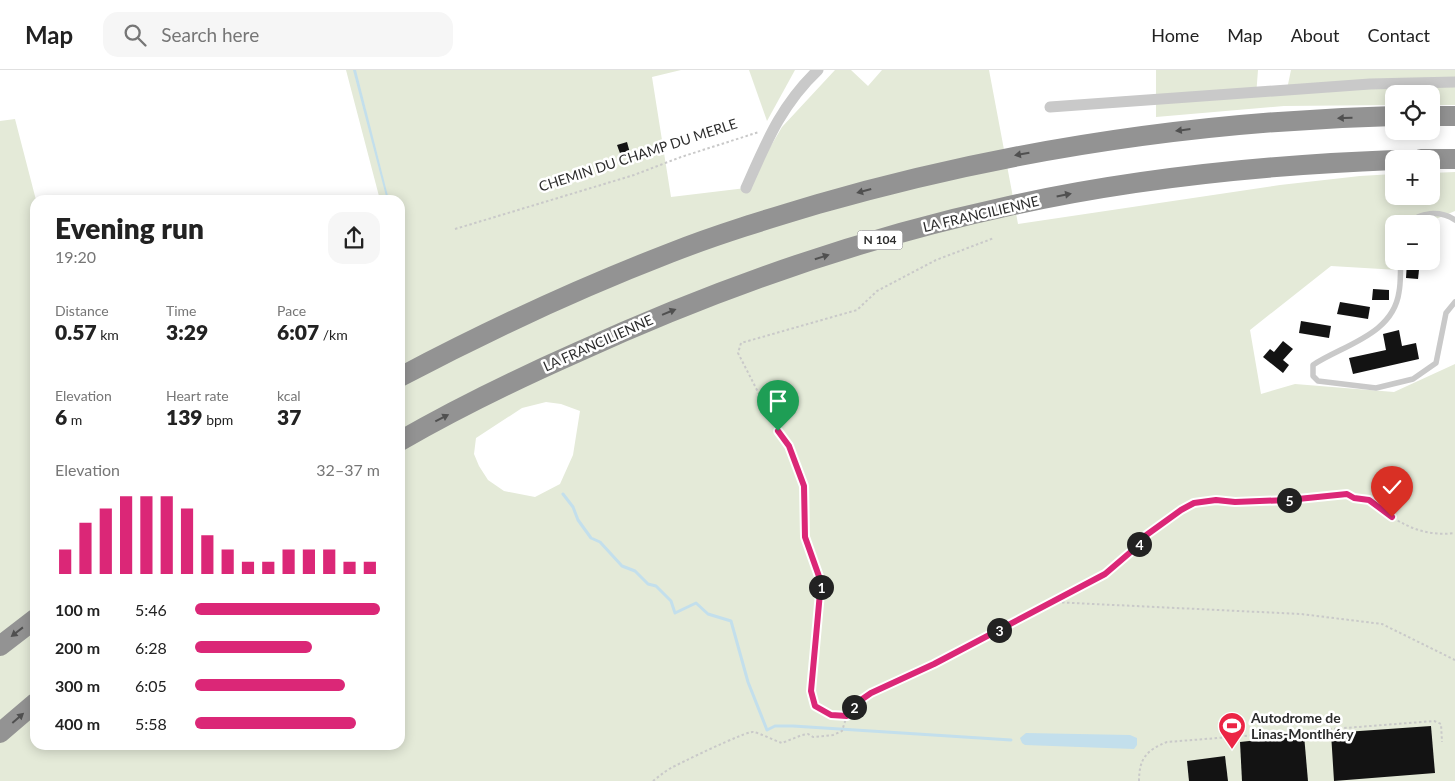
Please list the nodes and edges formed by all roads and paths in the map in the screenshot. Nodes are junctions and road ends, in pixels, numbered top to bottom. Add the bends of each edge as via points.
1 (818, 70) edge
2 (1455, 82) edge
3 (1050, 107) dead end
4 (1385, 116) edge
5 (1440, 116) edge
6 (1455, 116) edge
7 (773, 128) junction
8 (1440, 159) edge
9 (1455, 159) edge
10 (1385, 160) edge
11 (746, 188) dead end
12 (1424, 215) edge
13 (1455, 220) edge
14 (455, 229) dead end
15 (994, 238) dead end
16 (1400, 270) edge
17 (1455, 302) edge
18 (405, 375) edge
19 (405, 438) edge
20 (1455, 533) edge
21 (1049, 602) junction
22 (30, 623) edge
23 (0, 646) edge
24 (1455, 660) edge
25 (30, 707) edge
26 (847, 716) junction
27 (0, 733) edge
28 (1442, 742) dead end
29 (653, 781) edge
30 (1140, 781) edge

1 - 7 street via 793,97
2 - 3 street via 1370,84
4 -> 18 highway via 1263,122 1123,138 999,159 864,191 672,252 597,282
5 - 6 highway
7 - 11 street
7 - 14 path, CHEMIN DU CHAMP DU MERLE via 690,153 634,175
8 - 9 highway
19 -> 10 highway, LA FRANCILIENNE / N 104 via 547,366 692,303 808,261 945,221 1074,193 1193,175
12 - 13 lane via 1435,213
15 - 26 path via 936,260 877,291 857,310 741,343 738,353 789,446 804,486 805,537 821,582 811,691 815,706 831,715
16 - 17 lane via 1399,294 1389,317 1366,338 1313,366 1313,376 1318,381 1376,388 1412,379 1436,363 1446,313
20 - 21 path via 1422,532 1392,517 1369,500 1347,494 1288,500 1194,503 1145,536 1105,574
21 - 24 path via 1301,614 1382,624
21 - 26 path via 992,634 871,693
22 -> 23 highway
27 -> 25 highway
26 - 29 path via 842,731 833,735 813,737 808,734 782,743 752,732 735,737 669,769
28 - 30 path via 1441,724 1434,721 1167,742 1152,748 1147,754 1140,771

